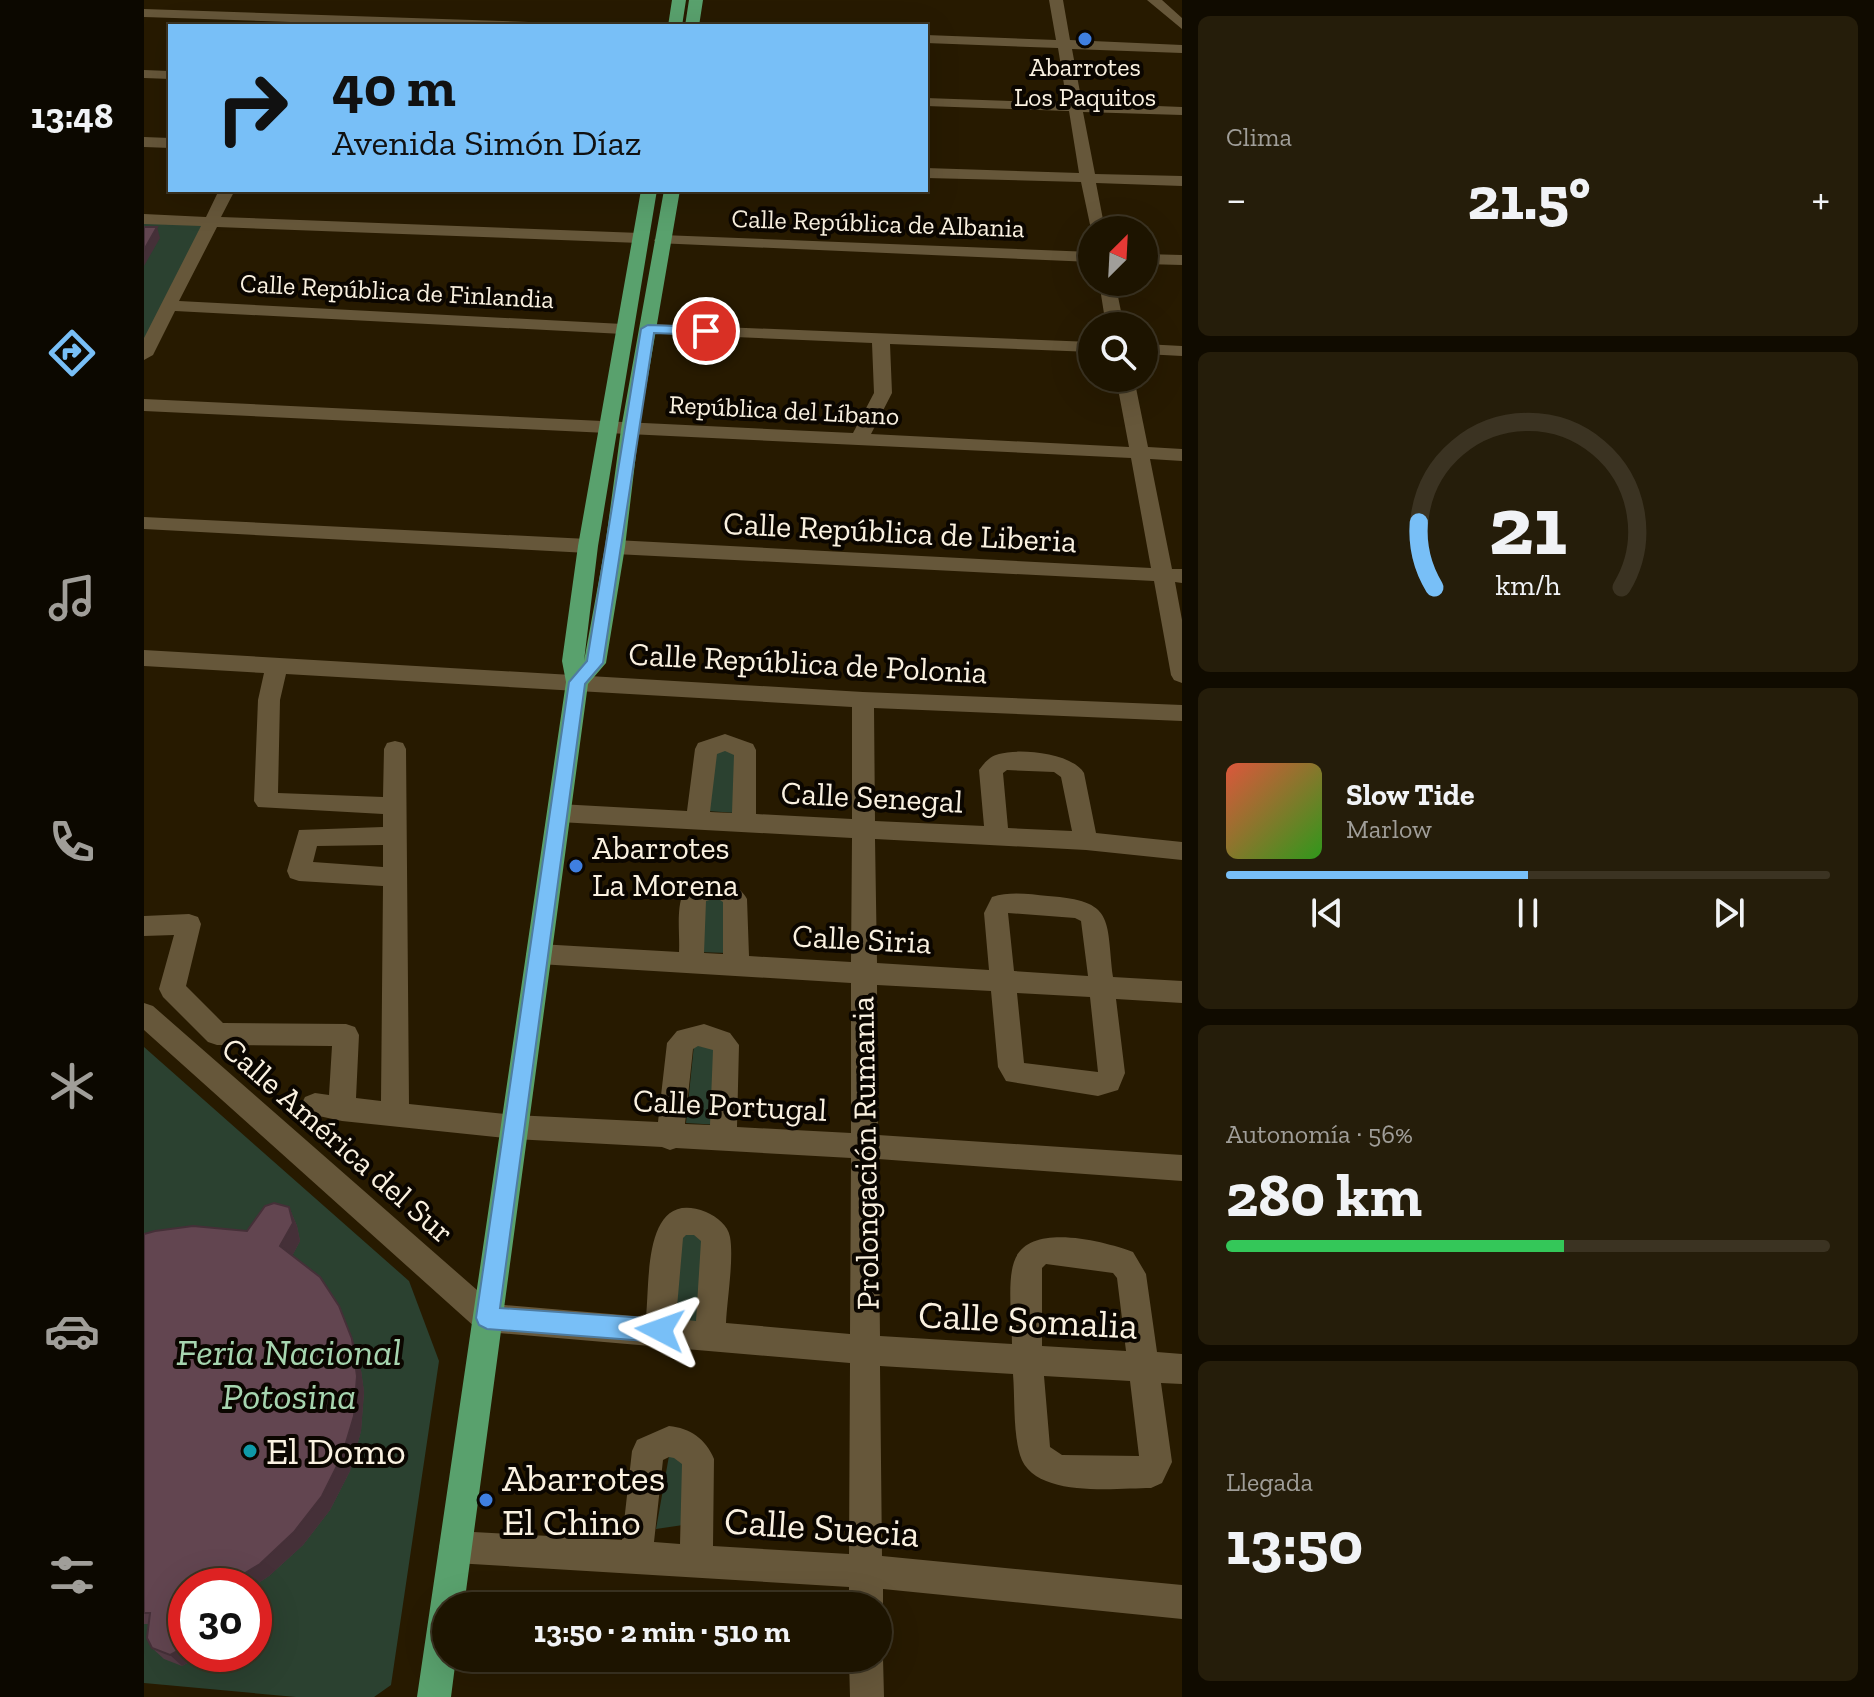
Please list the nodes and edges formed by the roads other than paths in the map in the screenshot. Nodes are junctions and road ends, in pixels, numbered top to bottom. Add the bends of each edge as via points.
1 (322, 0) edge
2 (679, 0) edge
3 (696, 0) edge
4 (1056, 0) edge
5 (1154, 0) edge
6 (144, 13) edge
7 (240, 21) edge
8 (311, 23) edge
9 (384, 24) edge
10 (675, 24) edge
11 (692, 24) edge
12 (1182, 25) edge
13 (928, 39) edge
14 (1063, 45) junction
15 (1182, 49) edge
16 (144, 74) edge
17 (168, 75) edge
18 (928, 102) edge
19 (1073, 107) junction
20 (1182, 111) edge
21 (144, 142) edge
22 (168, 143) edge
23 (928, 173) edge
24 (1087, 178) junction
25 (1182, 181) edge
26 (226, 192) edge
27 (649, 192) edge
28 (672, 192) edge
29 (1094, 216) edge
30 (144, 219) edge
31 (211, 221) junction
32 (640, 238) junction
33 (662, 240) junction
34 (1078, 256) edge
35 (1158, 259) edge
36 (1182, 260) edge
37 (168, 306) junction
38 (623, 329) junction
39 (648, 329) junction
40 (881, 338) junction
41 (1078, 346) edge
42 (1158, 350) edge
43 (1182, 351) edge
44 (144, 355) edge
45 (1128, 392) edge
46 (144, 405) edge
47 (609, 428) junction
48 (630, 429) junction
49 (858, 440) junction
50 (1140, 453) junction
51 (1182, 455) edge
52 (144, 523) edge
53 (588, 546) junction
54 (615, 547) junction
55 (1172, 576) edge
56 (144, 658) edge
57 (277, 665) junction
58 (1182, 675) edge
59 (577, 682) junction
60 (863, 700) junction
61 (1182, 713) edge
62 (395, 749) dead end
63 (394, 806) junction
64 (559, 813) junction
65 (697, 821) junction
66 (744, 823) junction
67 (861, 830) junction
68 (395, 836) junction
69 (997, 836) junction
70 (1086, 841) junction
71 (1182, 851) edge
72 (394, 877) junction
73 (144, 926) edge
74 (539, 954) junction
75 (691, 964) junction
76 (736, 966) junction
77 (863, 973) junction
78 (1005, 982) junction
79 (1102, 987) junction
80 (1182, 992) edge
81 (144, 1014) edge
82 (315, 1105) dead end
83 (342, 1109) junction
84 (395, 1115) junction
85 (514, 1127) junction
86 (670, 1138) junction
87 (723, 1138) junction
88 (864, 1146) junction
89 (1182, 1168) edge
90 (487, 1318) junction
91 (660, 1330) junction
92 (710, 1335) junction
93 (867, 1350) junction
94 (1027, 1360) junction
95 (1145, 1367) junction
96 (1182, 1369) edge
97 (455, 1547) junction
98 (636, 1557) junction
99 (696, 1560) junction
100 (865, 1571) junction
101 (448, 1592) edge
102 (866, 1592) edge
103 (1182, 1602) edge
104 (437, 1672) edge
105 (866, 1672) edge
106 (434, 1697) edge
107 (867, 1697) edge

1 - 8 street
2 - 10 main road
3 - 11 main road
4 - 14 street
5 - 12 street
6 - 7 street
7 - 8 street
8 - 9 street
13 - 14 street
14 - 15 street
14 - 19 street
16 - 17 street
18 - 19 street
19 - 20 street
19 - 24 street
21 - 22 street
23 - 24 street
24 - 25 street
24 - 29 street
26 - 31 street
27 - 32 main road
28 - 33 main road
30 - 31 street
31 - 32 street
31 - 37 street
32 - 38 main road
33 - 34 street, Calle República de Albania
33 - 39 main road
35 - 36 street
37 - 38 street, Calle República de Finlandia
37 - 44 street
38 - 47 main road
39 - 40 street
39 - 48 main road
40 - 41 street
40 - 49 street via 883,393
42 - 43 street
45 - 50 street
46 - 47 street, República del Líbano
47 - 48 street, República del Líbano
47 - 53 main road
48 - 49 street, República del Líbano
48 - 54 main road
49 - 50 street, República del Líbano
50 - 51 street, República del Líbano
50 - 55 street
52 - 53 street
53 - 59 main road via 573,661
54 - 55 street, Calle República de Liberia
54 - 59 main road via 595,663
55 - 58 street
56 - 57 street, Calle República de Polonia
57 - 59 street, Calle República de Polonia
57 - 63 street via 269,700 266,801
59 - 60 street, Calle República de Polonia
59 - 64 main road
60 - 61 street, Calle República de Polonia
60 - 67 street, Prolongación Rumania
62 - 63 street
63 - 68 street
64 - 65 street, Calle Senegal
64 - 74 main road
65 - 66 street, Calle Senegal
65 - 66 street via 706,749 725,742 745,750
66 - 67 street, Calle Senegal
67 - 69 street, Calle Senegal
67 - 77 street, Prolongación Rumania
68 - 72 street
68 - 72 street via 307,837 299,871
69 - 70 street, Calle Senegal
69 - 70 street via 991,770 995,765 1059,764 1072,773
70 - 71 street, Calle Senegal
72 - 84 street
73 - 83 street via 189,924 172,989 217,1034 346,1035
74 - 75 street, Calle Siria
74 - 85 main road
75 - 76 street, Calle Siria
75 - 76 street via 694,896 714,887 735,899
76 - 77 street, Calle Siria
77 - 78 street, Calle Siria
77 - 88 street, Prolongación Rumania
78 - 79 street, Calle Siria
78 - 79 street via 996,913 1001,904 1013,903 1079,908 1090,914
78 - 79 street via 1015,1073 1098,1084 1108,1082 1112,1073
79 - 80 street, Calle Siria
81 - 90 street, Calle América del Sur
82 - 83 street, Calle Portugal
83 - 84 street, Calle Portugal
84 - 85 street, Calle Portugal
85 - 86 street, Calle Portugal
85 - 90 main road
86 - 87 street, Calle Portugal
86 - 87 street via 680,1043 702,1034 726,1045
87 - 88 street, Calle Portugal
88 - 89 street, Calle Portugal
88 - 93 street, Prolongación Rumania
90 - 91 street, Calle Somalia
90 - 97 main road
91 - 92 street, Calle Somalia
91 - 92 street via 669,1231 693,1220 708,1226 716,1237
92 - 93 street, Calle Somalia
93 - 94 street, Calle Somalia
93 - 100 street, Prolongación Rumania
94 - 95 street, Calle Somalia
94 - 95 street via 1027,1265 1044,1250 1123,1262 1131,1274
94 - 95 street via 1035,1453 1061,1471 1151,1472 1156,1462
95 - 96 street, Calle Somalia
97 - 98 street, Calle Suecia
97 - 101 main road
98 - 99 street, Calle Suecia
98 - 99 street via 648,1451 660,1442 675,1441 688,1446 698,1459
99 - 100 street, Calle Suecia
100 - 102 street, Prolongación Rumania
100 - 103 street, Calle Suecia
104 - 106 main road
105 - 107 street

